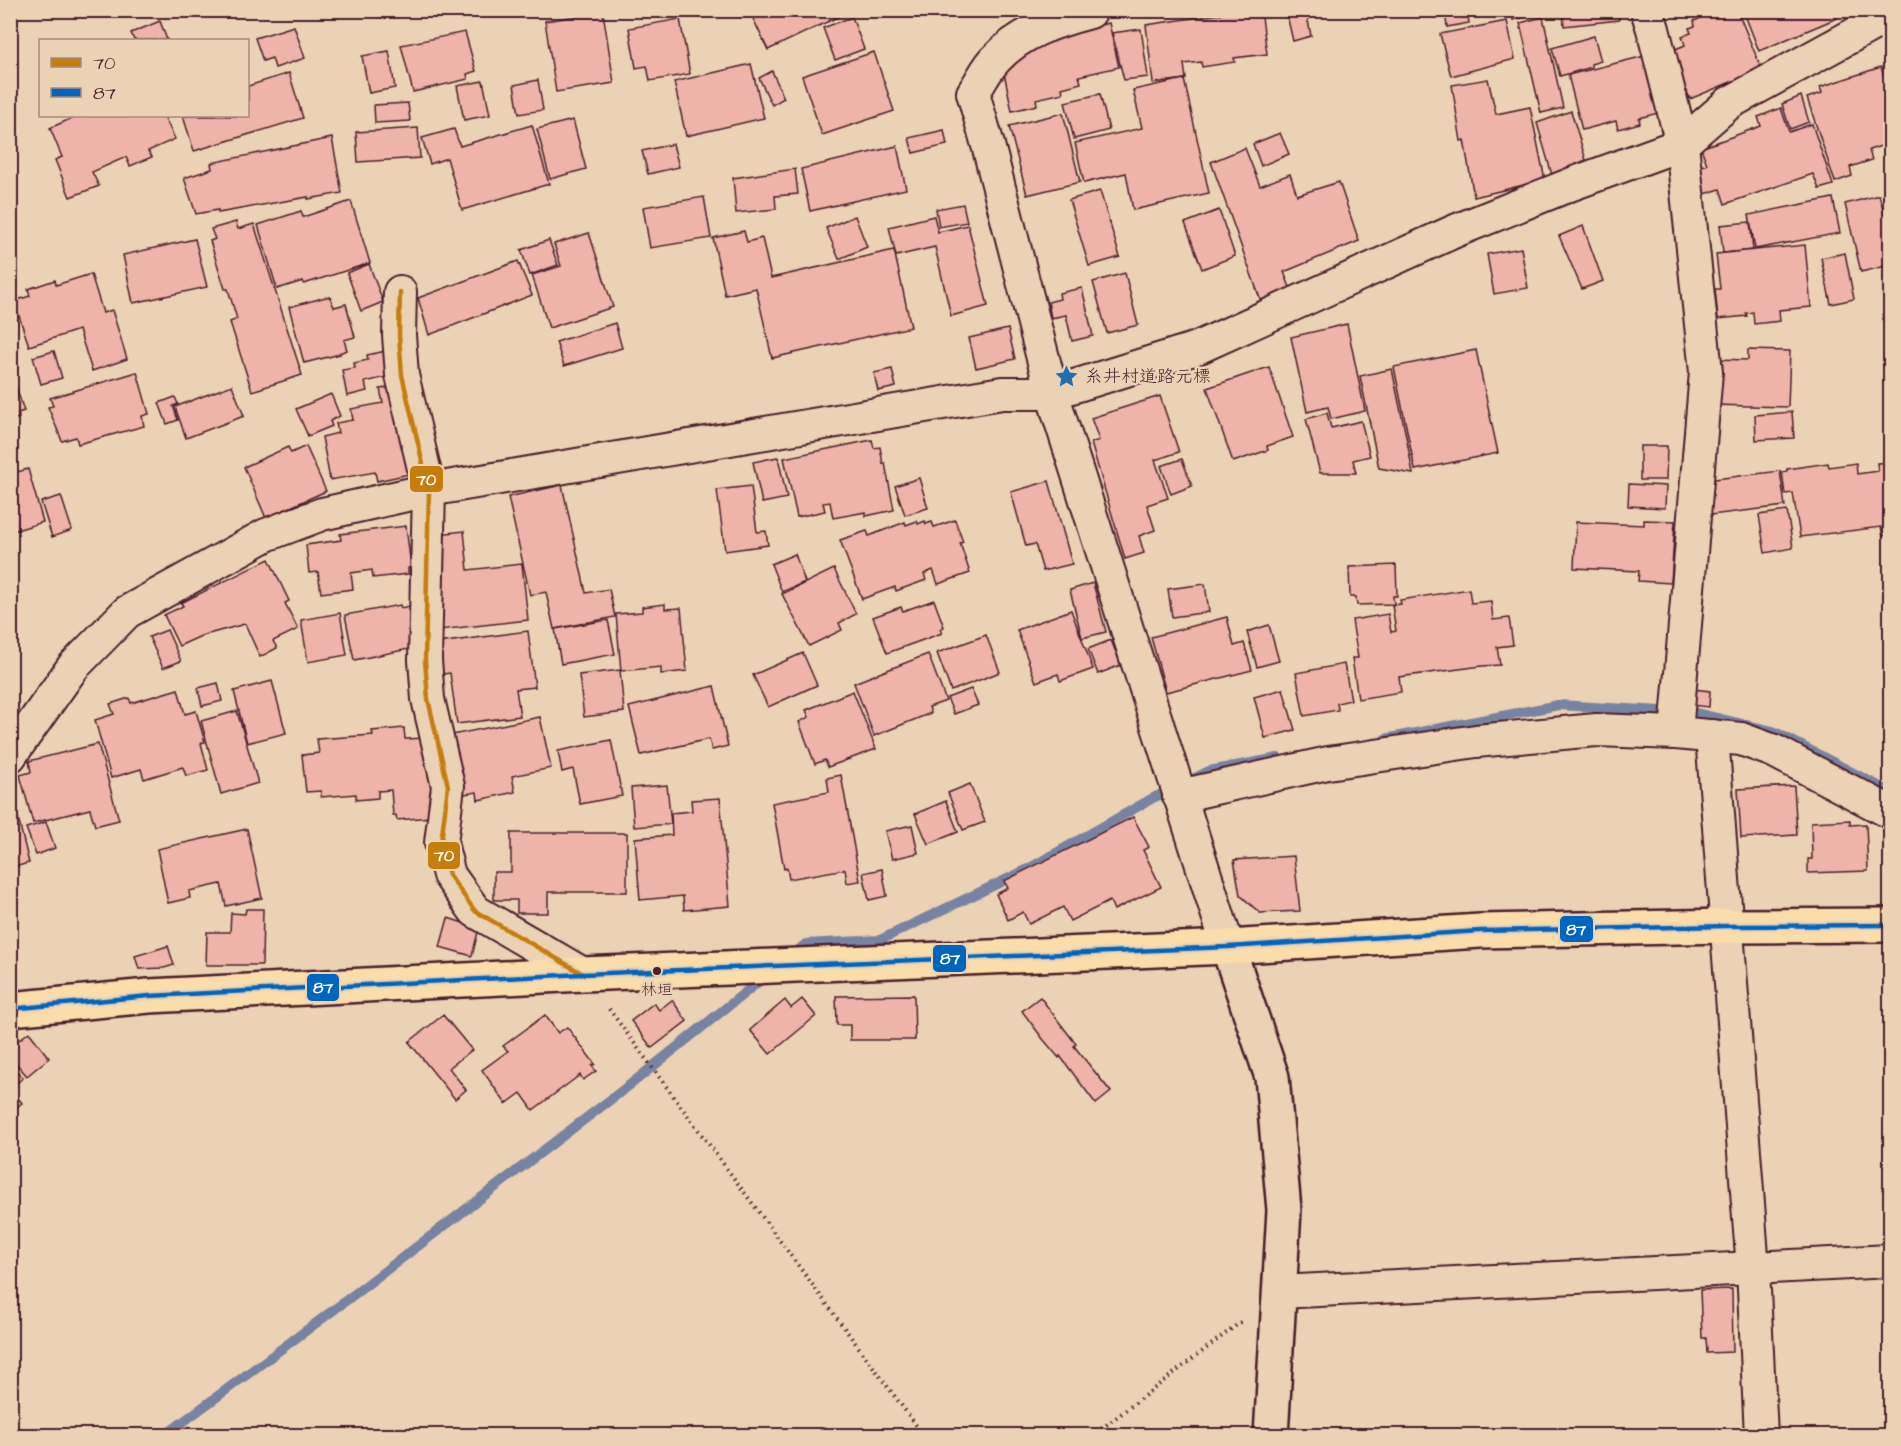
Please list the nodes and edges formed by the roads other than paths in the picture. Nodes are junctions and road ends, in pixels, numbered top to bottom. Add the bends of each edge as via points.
1 (1090, 10) edge
2 (1647, 10) edge
3 (1890, 15) edge
4 (1682, 144) junction
5 (400, 292) dead end
6 (1052, 393) junction
7 (429, 490) junction
8 (1676, 733) junction
9 (1712, 736) junction
10 (10, 756) edge
11 (1179, 796) junction
12 (1890, 812) edge
13 (1890, 925) edge
14 (1728, 926) junction
15 (1228, 947) junction
16 (583, 974) junction
17 (10, 1009) edge
18 (1890, 1261) edge
19 (1753, 1269) junction
20 (1279, 1292) junction
21 (1271, 1436) edge
22 (1761, 1436) edge

1 - 6 street via 1017,39 995,59 973,93
2 - 4 street
3 - 4 street via 1730,103
4 - 6 street via 1455,231 1197,348
4 - 8 street via 1706,372
5 - 7 street via 402,375
6 - 7 street via 1002,393
6 - 11 street
7 - 10 street via 322,514 266,535 127,612 73,667
7 - 16 street via 425,660 428,699 448,786 441,843 449,875 475,911
8 - 9 street
8 - 11 street via 1596,730 1476,741 1328,763
9 - 12 street via 1741,739 1774,751
9 - 14 street
11 - 15 street
13 - 14 main road
14 - 15 main road via 1480,931
14 - 19 street
15 - 16 main road
15 - 20 street via 1272,1077 1284,1210
16 - 17 main road via 149,996
18 - 19 street
19 - 20 street
19 - 22 street
20 - 21 street

